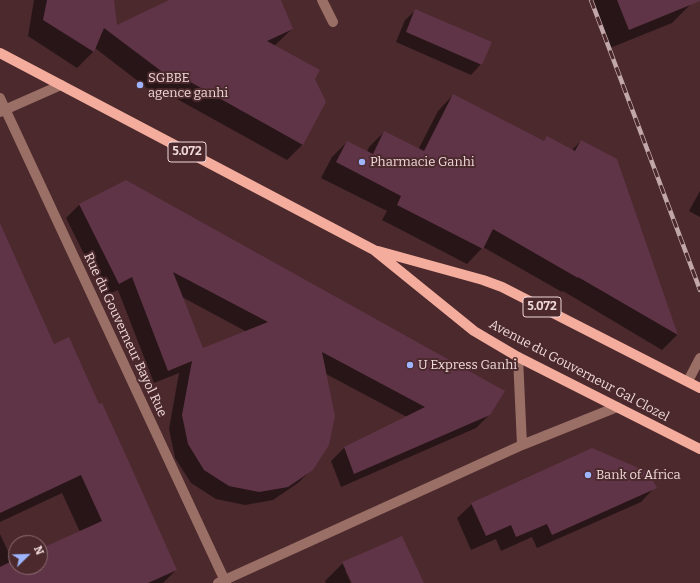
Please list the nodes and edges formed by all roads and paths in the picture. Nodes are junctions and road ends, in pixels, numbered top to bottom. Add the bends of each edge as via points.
1 (322, 0) edge
2 (333, 22) dead end
3 (0, 53) edge
4 (61, 85) junction
5 (0, 98) edge
6 (3, 110) edge
7 (374, 250) junction
8 (518, 357) junction
9 (700, 358) edge
10 (688, 381) junction
11 (700, 388) edge
12 (617, 407) junction
13 (522, 445) junction
14 (700, 449) edge
15 (223, 582) edge

1 - 2 street
3 - 4 main road, Avenue du Gouverneur Gal Clozel / 5.072
4 - 6 street
4 - 7 main road, Avenue du Gouverneur Gal Clozel / 5.072
5 - 6 street, Rue du Gouverneur Bayol Rue
6 - 15 street, Rue du Gouverneur Bayol Rue
7 - 8 main road, Avenue du Gouverneur Gal Clozel / 5.072 via 474,331
7 - 10 main road, Avenue du Gouverneur Gal Clozel / 5.072 via 502,287
8 - 12 main road, Avenue du Gouverneur Gal Clozel / 5.072
8 - 13 street
9 - 10 street
10 - 11 main road, Avenue du Gouverneur Gal Clozel / 5.072
12 - 13 street
12 - 14 main road, Avenue du Gouverneur Gal Clozel / 5.072
13 - 15 street

